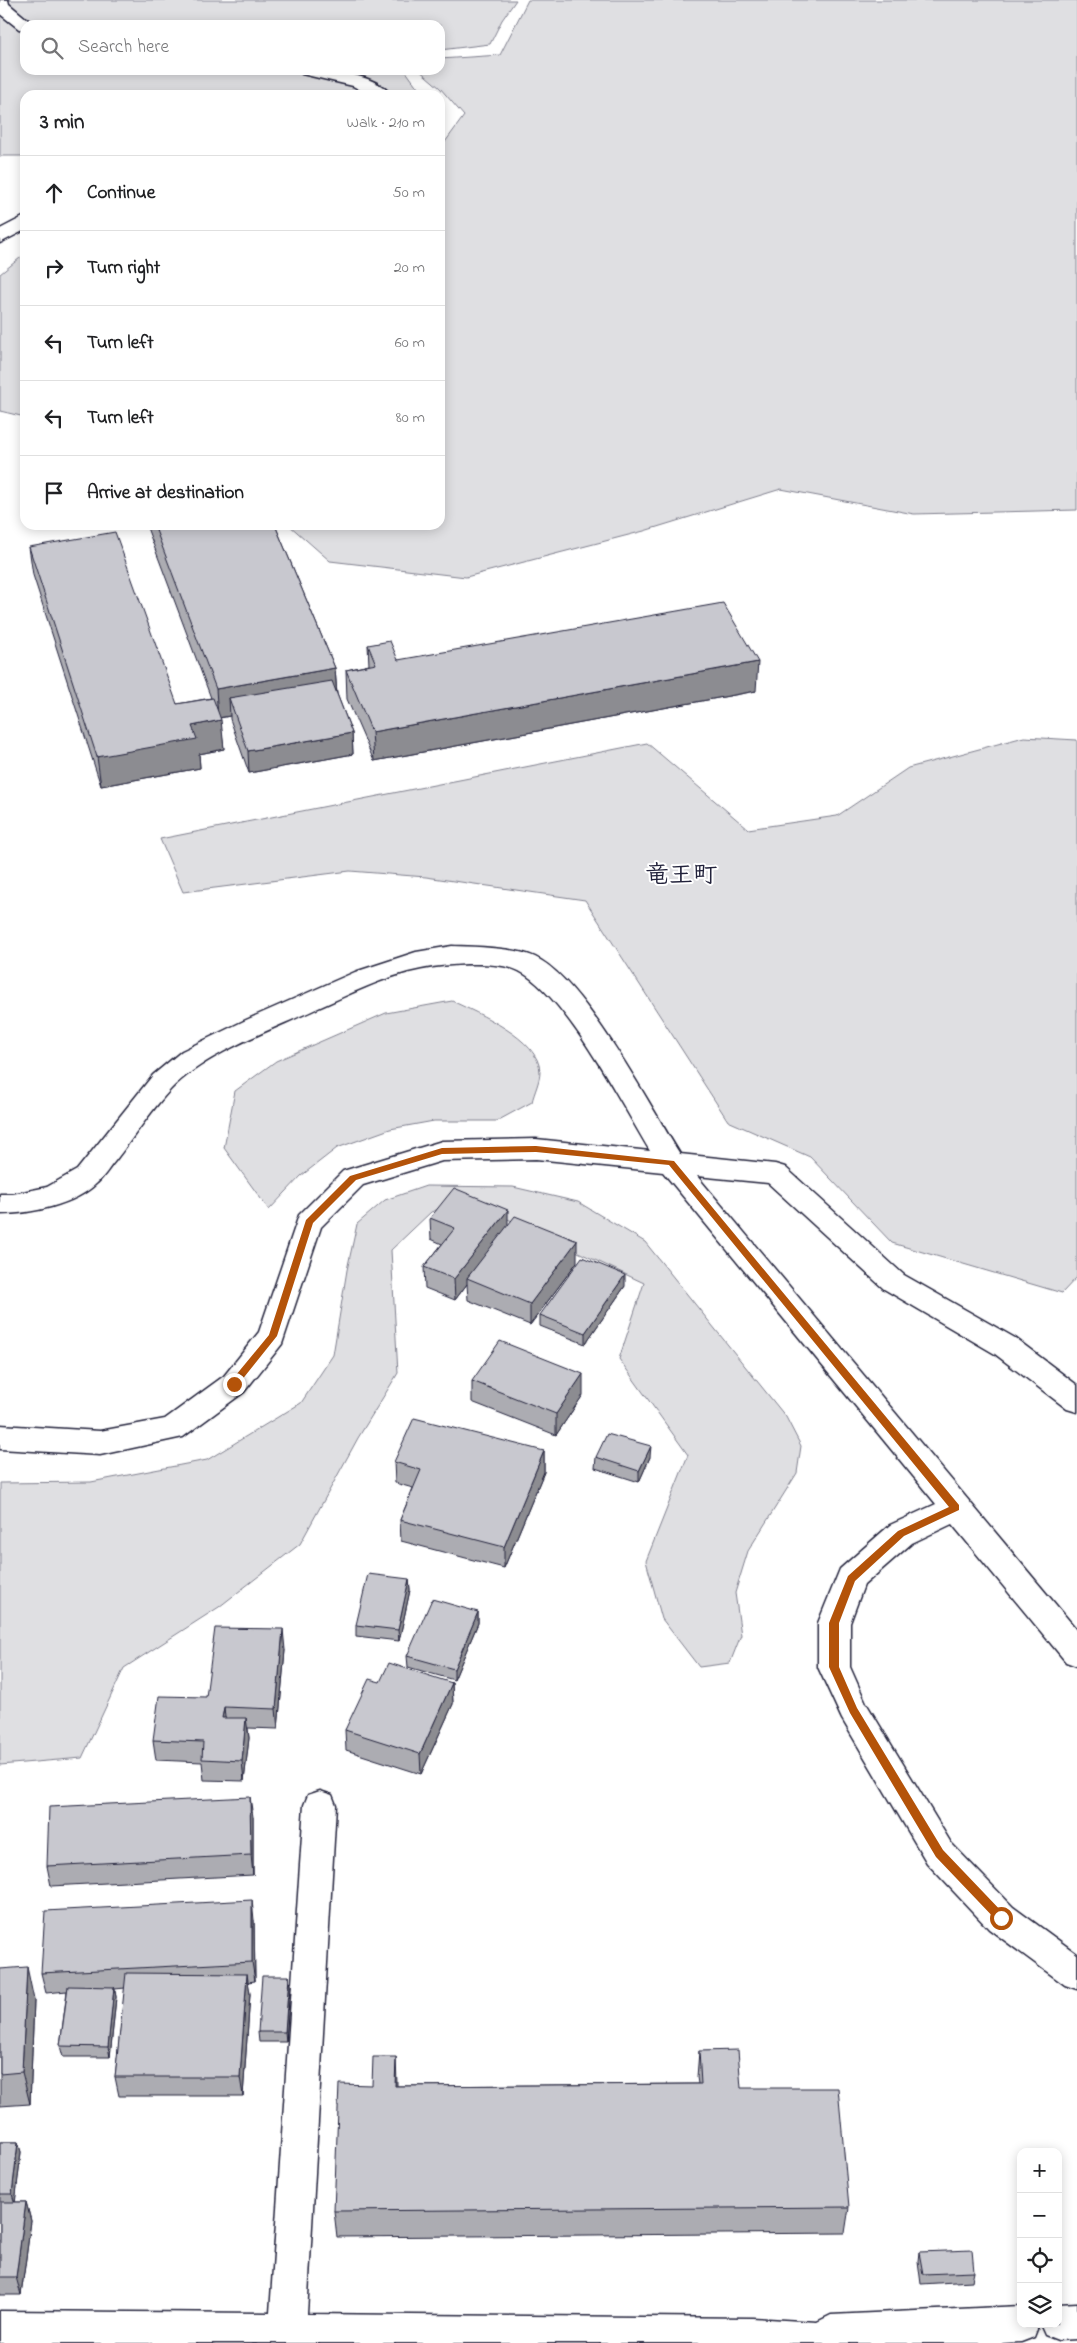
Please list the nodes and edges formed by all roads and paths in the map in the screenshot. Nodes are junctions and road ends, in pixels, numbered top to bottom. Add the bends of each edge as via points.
1 (0, 1) edge
2 (20, 21) edge
3 (329, 75) edge
4 (373, 90) edge
5 (20, 225) edge
6 (0, 238) edge
7 (671, 1163) junction
8 (0, 1204) edge
9 (1077, 1401) edge
10 (0, 1437) edge
11 (956, 1508) junction
12 (1077, 1653) edge
13 (320, 1805) dead end
14 (1077, 1974) edge
15 (1077, 2321) edge
16 (1062, 2322) edge
17 (1017, 2324) edge
18 (0, 2329) edge
19 (287, 2332) junction
20 (752, 2336) junction
21 (853, 2343) edge

1 - 2 street via 1,6
3 - 4 street via 359,82
5 - 6 street
7 - 8 street via 589,1028 553,983 526,963 488,956 452,955 416,961 364,978 191,1058 162,1082 87,1176 54,1196
7 - 9 street via 775,1174 894,1282 1005,1346
7 - 10 street via 536,1149 442,1151 353,1178 309,1222 272,1336 234,1384 173,1429 100,1443
7 - 11 street
11 - 12 street
11 - 14 street via 901,1534 851,1578 834,1623 834,1667 854,1710 939,1854 1001,1918
13 - 19 street
15 - 16 street
17 - 20 street
18 - 19 street
19 - 20 street
20 - 21 street

